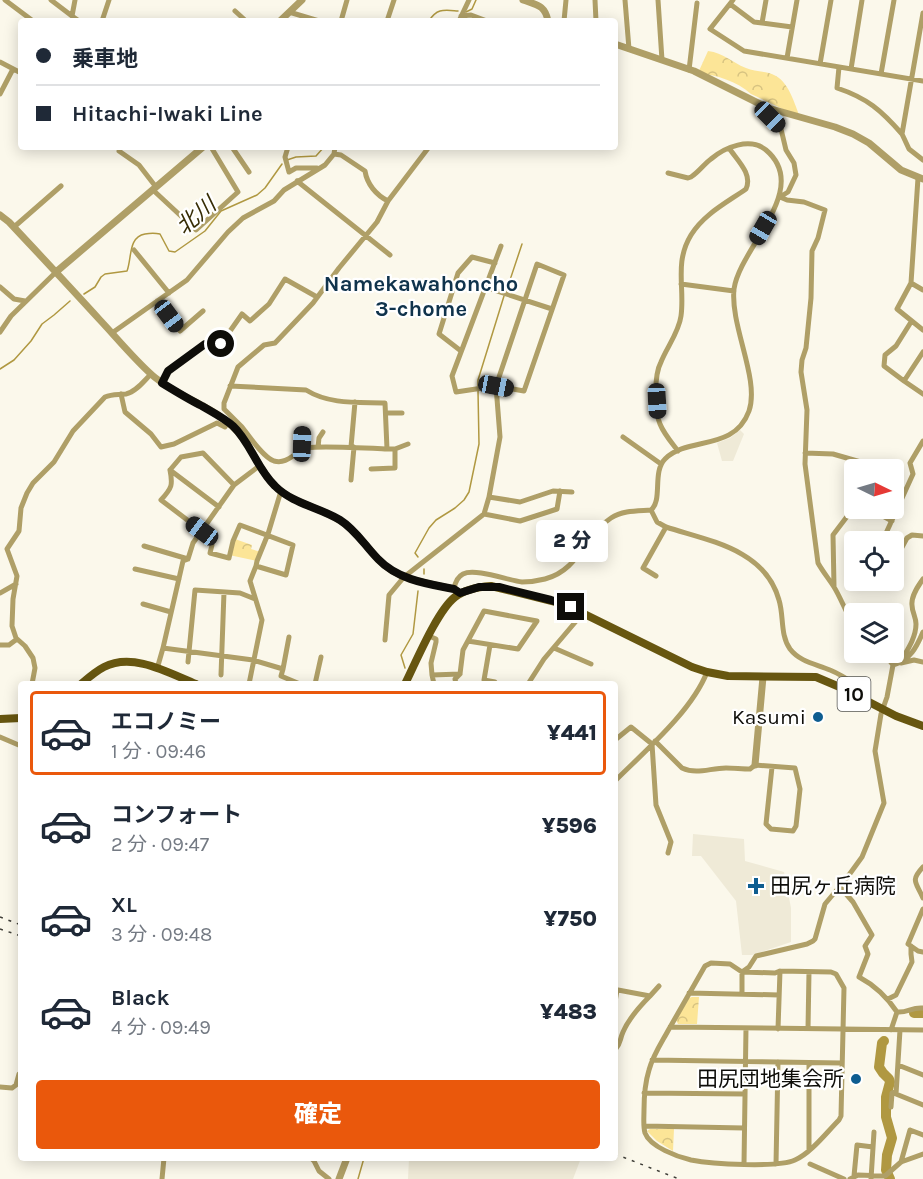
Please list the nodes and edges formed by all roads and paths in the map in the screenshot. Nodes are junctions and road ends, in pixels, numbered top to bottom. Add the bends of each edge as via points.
1 (5, 0) edge
2 (51, 0) edge
3 (75, 0) edge
4 (109, 0) edge
5 (302, 0) edge
6 (347, 0) edge
7 (394, 0) edge
8 (469, 0) edge
9 (523, 0) edge
10 (566, 0) edge
11 (595, 0) edge
12 (625, 0) edge
13 (658, 0) edge
14 (766, 0) edge
15 (797, 0) edge
16 (831, 0) edge
17 (862, 0) edge
18 (894, 0) edge
19 (698, 1) edge
20 (732, 2) edge
21 (235, 11) dead end
22 (289, 12) junction
23 (923, 13) edge
24 (72, 16) junction
25 (29, 18) edge
26 (75, 18) edge
27 (103, 18) edge
28 (243, 18) edge
29 (283, 18) edge
30 (309, 18) edge
31 (342, 18) edge
32 (388, 18) edge
33 (460, 18) edge
34 (463, 18) edge
35 (479, 18) edge
36 (548, 18) edge
37 (564, 18) edge
38 (596, 18) edge
39 (762, 23) junction
40 (792, 27) junction
41 (618, 45) edge
42 (629, 49) junction
43 (787, 58) junction
44 (662, 60) junction
45 (0, 62) edge
46 (820, 64) junction
47 (839, 67) junction
48 (13, 69) junction
49 (689, 69) junction
50 (850, 69) junction
51 (18, 72) edge
52 (880, 74) junction
53 (912, 79) junction
54 (923, 81) edge
55 (0, 94) edge
56 (768, 108) junction
57 (902, 134) junction
58 (729, 148) junction
59 (120, 150) edge
60 (199, 150) edge
61 (213, 150) edge
62 (234, 150) edge
63 (287, 150) edge
64 (335, 150) edge
65 (427, 150) edge
66 (334, 154) junction
67 (923, 160) edge
68 (319, 169) junction
69 (249, 172) dead end
70 (668, 173) dead end
71 (921, 178) edge
72 (297, 181) junction
73 (62, 186) dead end
74 (154, 188) junction
75 (780, 197) junction
76 (388, 201) junction
77 (0, 215) edge
78 (14, 227) junction
79 (923, 228) edge
80 (915, 230) junction
81 (366, 236) junction
82 (501, 246) dead end
83 (134, 250) dead end
84 (390, 255) dead end
85 (495, 263) junction
86 (56, 272) junction
87 (911, 283) junction
88 (681, 284) junction
89 (0, 287) edge
90 (485, 287) junction
91 (923, 290) edge
92 (734, 291) junction
93 (169, 292) junction
94 (318, 297) junction
95 (525, 300) junction
96 (25, 301) junction
97 (157, 301) junction
98 (552, 309) junction
99 (203, 311) dead end
100 (911, 322) junction
101 (923, 330) edge
102 (0, 332) edge
103 (112, 333) junction
104 (461, 351) junction
105 (923, 352) edge
106 (151, 374) junction
107 (904, 381) junction
108 (162, 383) junction
109 (230, 386) junction
110 (496, 386) junction
111 (121, 394) junction
112 (923, 394) edge
113 (355, 402) junction
114 (386, 413) junction
115 (402, 413) dead end
116 (228, 422) junction
117 (240, 429) junction
118 (302, 430) dead end
119 (322, 432) dead end
120 (623, 437) dead end
121 (923, 441) edge
122 (408, 444) dead end
123 (318, 447) junction
124 (353, 447) junction
125 (387, 449) junction
126 (395, 449) junction
127 (303, 450) junction
128 (678, 451) junction
129 (806, 453) junction
130 (850, 459) edge
131 (661, 464) junction
132 (259, 466) junction
133 (371, 469) dead end
134 (170, 470) junction
135 (351, 480) dead end
136 (234, 485) junction
137 (281, 491) junction
138 (560, 491) junction
139 (572, 492) dead end
140 (489, 497) junction
141 (219, 507) junction
142 (651, 510) junction
143 (484, 514) junction
144 (845, 519) edge
145 (888, 519) edge
146 (892, 521) junction
147 (666, 527) junction
148 (202, 531) junction
149 (887, 531) edge
150 (268, 534) junction
151 (923, 536) edge
152 (0, 543) edge
153 (904, 544) edge
154 (144, 546) dead end
155 (7, 549) junction
156 (188, 559) junction
157 (256, 566) junction
158 (135, 569) dead end
159 (656, 576) dead end
160 (404, 577) junction
161 (179, 579) junction
162 (923, 579) edge
163 (16, 584) junction
164 (834, 588) junction
165 (457, 591) junction
166 (224, 592) junction
167 (0, 593) edge
168 (255, 599) junction
169 (142, 604) dead end
170 (844, 609) edge
171 (171, 612) junction
172 (583, 613) junction
173 (923, 632) edge
174 (429, 636) junction
175 (289, 637) dead end
176 (17, 639) junction
177 (386, 640) dead end
178 (468, 640) junction
179 (0, 645) edge
180 (490, 645) junction
181 (163, 648) junction
182 (554, 648) junction
183 (189, 652) junction
184 (222, 656) junction
185 (321, 657) dead end
186 (253, 660) junction
187 (188, 662) dead end
188 (923, 662) edge
189 (591, 664) dead end
190 (896, 664) junction
191 (157, 669) junction
192 (283, 669) junction
193 (707, 672) junction
194 (460, 674) junction
195 (221, 675) dead end
196 (432, 675) junction
197 (282, 676) junction
198 (763, 677) junction
199 (33, 681) edge
200 (85, 681) edge
201 (188, 681) edge
202 (250, 681) edge
203 (281, 681) edge
204 (293, 681) edge
205 (316, 681) edge
206 (406, 681) edge
207 (433, 681) edge
208 (455, 681) edge
209 (490, 681) edge
210 (530, 681) edge
211 (858, 696) junction
212 (882, 709) junction
213 (18, 718) edge
214 (0, 719) edge
215 (923, 726) edge
216 (0, 737) edge
217 (618, 738) edge
218 (654, 743) junction
219 (18, 745) edge
220 (755, 765) junction
221 (772, 767) junction
222 (618, 778) edge
223 (668, 854) dead end
224 (922, 869) edge
225 (840, 886) junction
226 (923, 898) edge
227 (923, 909) edge
228 (911, 946) junction
229 (923, 952) edge
230 (780, 971) junction
231 (742, 972) junction
232 (809, 972) junction
233 (659, 986) dead end
234 (618, 990) edge
235 (689, 993) junction
236 (741, 994) junction
237 (779, 995) junction
238 (650, 996) junction
239 (888, 999) junction
240 (923, 1008) edge
241 (897, 1012) junction
242 (670, 1027) junction
243 (746, 1028) junction
244 (778, 1029) junction
245 (808, 1029) junction
246 (843, 1030) junction
247 (891, 1030) junction
248 (900, 1030) junction
249 (923, 1030) edge
250 (618, 1046) edge
251 (652, 1060) junction
252 (746, 1062) junction
253 (778, 1062) junction
254 (809, 1063) junction
255 (841, 1063) junction
256 (898, 1065) junction
257 (923, 1075) edge
258 (18, 1078) edge
259 (0, 1087) edge
260 (896, 1091) junction
261 (644, 1094) junction
262 (745, 1094) junction
263 (923, 1105) edge
264 (891, 1107) dead end
265 (644, 1126) junction
266 (744, 1128) junction
267 (874, 1132) dead end
268 (923, 1135) edge
269 (873, 1147) junction
270 (809, 1150) junction
271 (923, 1154) edge
272 (164, 1161) edge
273 (315, 1161) edge
274 (346, 1161) edge
275 (902, 1162) junction
276 (744, 1164) junction
277 (776, 1164) junction
278 (810, 1164) dead end
279 (871, 1177) edge
280 (852, 1178) edge
281 (162, 1179) edge
282 (329, 1179) edge
283 (339, 1179) edge
284 (844, 1179) edge

1 - 25 street
2 - 24 street
3 - 24 street
4 - 27 street
5 - 22 street
6 - 31 street
7 - 32 street
8 - 33 street
9 - 36 street via 542,7
10 - 37 street
11 - 38 street
12 - 42 street
13 - 44 street
14 - 39 street
15 - 40 street
16 - 46 street
17 - 50 street
18 - 52 street
19 - 49 street
20 - 39 street via 754,22
20 - 43 street via 710,29 744,51
21 - 28 street
22 - 29 street
22 - 30 street
23 - 53 street
24 - 26 street
34 - 35 street
39 - 40 street
40 - 43 street
41 - 42 street
42 - 44 street
43 - 46 street
44 - 49 street
45 - 48 street
46 - 47 street
47 - 50 street
47 - 57 street via 837,88 870,103
48 - 51 street
48 - 55 street
49 - 56 street
50 - 52 street
52 - 53 street
53 - 54 street
53 - 57 street
56 - 71 street via 853,134 901,170
56 - 75 street via 770,117 781,129 796,175 788,192
57 - 67 street via 909,149
58 - 70 street via 692,177
58 - 75 street via 747,144 767,151 780,171
58 - 88 street via 746,173 748,185 704,218 689,238
59 - 74 street via 140,165
60 - 74 street
61 - 74 street via 238,192 196,230
62 - 69 street
63 - 68 street via 290,172 296,168
64 - 66 street
65 - 76 street
66 - 68 street
66 - 76 street via 365,171 370,185
68 - 72 street
71 - 80 street
72 - 81 street
72 - 93 street via 274,201 243,218 187,280
73 - 78 street
74 - 86 street
75 - 92 street via 739,270
75 - 129 street via 825,210 812,250 811,298 801,372 807,410
76 - 81 street
77 - 78 street
78 - 86 street
79 - 80 street
80 - 87 street
81 - 84 street
81 - 94 street
82 - 85 street
83 - 93 street
85 - 90 street
85 - 104 street via 472,257 458,273 439,334
86 - 96 street
86 - 103 street
87 - 91 street
87 - 100 street via 897,309
88 - 92 street
88 - 128 street via 680,322 656,375 657,414
89 - 96 street via 14,299
90 - 95 street
90 - 104 street
92 - 128 street via 735,316 750,388 749,409 731,434
93 - 97 street
94 - 108 street via 285,279 269,304 250,321 242,314 221,344 205,344 168,371
94 - 109 street via 275,343 264,345 238,367
95 - 98 street
95 - 98 street via 537,264 564,275
95 - 110 street
96 - 102 street
97 - 99 street via 180,331
97 - 103 street
98 - 110 street via 524,391
100 - 101 street
100 - 107 street via 896,346 885,355 884,366
103 - 106 street
104 - 110 street via 452,375 456,392
105 - 107 street
106 - 108 street
106 - 111 street via 132,392
107 - 112 street
108 - 116 street
109 - 113 street via 306,390 341,403
109 - 117 street via 224,409
110 - 140 street via 500,437
111 - 116 street via 125,412 161,447 217,423 225,427
111 - 155 street via 105,397 33,483 21,508 19,531
113 - 114 street via 385,403
113 - 124 street
114 - 115 street
114 - 125 street
116 - 117 street
117 - 127 street via 275,461 289,459
117 - 132 street
118 - 127 street
119 - 123 street
120 - 131 street
121 - 146 street via 910,463 913,474
122 - 126 street
123 - 124 street
123 - 127 street
124 - 125 street
124 - 135 street
125 - 126 street
126 - 133 street via 395,468
128 - 131 street
129 - 130 street
129 - 164 street via 818,563
131 - 142 street via 656,505
132 - 136 street
132 - 137 street
134 - 136 street via 181,457 203,453
134 - 141 street
134 - 148 street via 171,490 161,500
136 - 141 street
137 - 150 street
137 - 160 street via 342,522 380,561
138 - 139 street
138 - 140 street via 520,502
138 - 143 street via 557,509 520,521
140 - 143 street
141 - 148 street
142 - 147 street via 657,522
142 - 165 street via 612,517 567,569 547,578 524,582 465,573 458,578
143 - 160 street
144 - 164 street via 833,535
145 - 146 street
146 - 149 street
147 - 159 street via 643,568
147 - 211 street via 750,558 774,586 783,633 791,650 805,661 858,686
148 - 150 street via 212,540 210,553 229,558 240,525
148 - 156 street
150 - 157 street
150 - 157 street via 293,544 286,575
151 - 153 street via 912,534
152 - 155 street
154 - 156 street
155 - 163 street
156 - 161 street via 183,561
157 - 168 street via 250,581
158 - 161 street
160 - 165 street
160 - 177 street via 389,595
161 - 171 street
162 - 190 street via 911,604 916,631
163 - 167 street
163 - 176 street via 12,626
164 - 170 street
165 - 172 main road, 10 via 499,587 559,602
165 - 174 main road
166 - 168 street
166 - 183 street via 195,590
166 - 184 street
168 - 186 street via 262,620
169 - 171 street
171 - 181 street
172 - 182 street
172 - 193 main road, 10 via 679,662
173 - 190 street via 916,648
174 - 196 street via 436,639
174 - 206 main road
175 - 192 street
176 - 179 street
176 - 199 street via 33,658
178 - 180 street
178 - 180 street via 484,611 537,621 518,649
178 - 194 street
180 - 209 street via 484,680
181 - 183 street
181 - 191 street
182 - 189 street
182 - 210 street
183 - 184 street
183 - 187 street
184 - 186 street
184 - 195 street
185 - 205 street
186 - 192 street
186 - 202 street
188 - 190 street
190 - 212 street
191 - 200 main road via 137,662 117,662
191 - 201 main road
192 - 197 street
193 - 198 main road, 10
193 - 218 street via 693,698
194 - 196 street
194 - 208 street
196 - 207 street
197 - 203 street
197 - 204 street
198 - 211 main road, 10 via 816,677
198 - 220 street
211 - 212 main road, 10
212 - 215 main road, 10
212 - 225 street via 875,751 884,803 862,857
213 - 214 main road
216 - 219 street
217 - 218 street via 631,727
218 - 220 street via 687,771 750,769
218 - 222 street
218 - 223 street via 656,805 671,842
220 - 221 street
221 - 221 street via 766,824 771,829 793,831 800,789 795,768
224 - 226 street via 915,880
225 - 231 street via 825,904 813,941 757,956
225 - 239 street via 872,935 865,946 868,954 859,977
227 - 228 street via 908,944
228 - 229 street
228 - 239 street via 912,962 896,994
230 - 231 street
230 - 232 street
230 - 237 street
231 - 235 street via 730,964 711,963 705,966
231 - 236 street
232 - 245 street
232 - 246 street via 831,972 843,985
233 - 238 street
234 - 238 street
235 - 236 street
235 - 242 street
236 - 237 street
237 - 244 street
238 - 250 street via 631,1016
239 - 241 street
240 - 241 street
241 - 247 street
242 - 243 street
242 - 251 street
243 - 244 street
243 - 252 street
244 - 245 street
245 - 246 street
246 - 247 street
246 - 255 street
247 - 248 street
248 - 249 street
248 - 256 street
251 - 252 street
251 - 261 street
252 - 253 street
252 - 262 street
253 - 254 street
253 - 277 street
254 - 255 street
254 - 270 street
255 - 270 street via 840,1118
256 - 257 street
256 - 260 street
258 - 259 street via 12,1088
260 - 263 street
260 - 264 street via 892,1093
261 - 262 street
261 - 265 street
262 - 266 street
265 - 266 street
265 - 276 street via 651,1141 672,1154 700,1161
266 - 276 street
267 - 269 street
268 - 275 street via 910,1130
269 - 279 street
269 - 280 street via 857,1146
270 - 277 street via 794,1160
271 - 275 street
272 - 281 street
273 - 282 street
274 - 283 street
275 - 279 street via 887,1174
276 - 277 street
278 - 284 street
279 - 280 street via 858,1174

